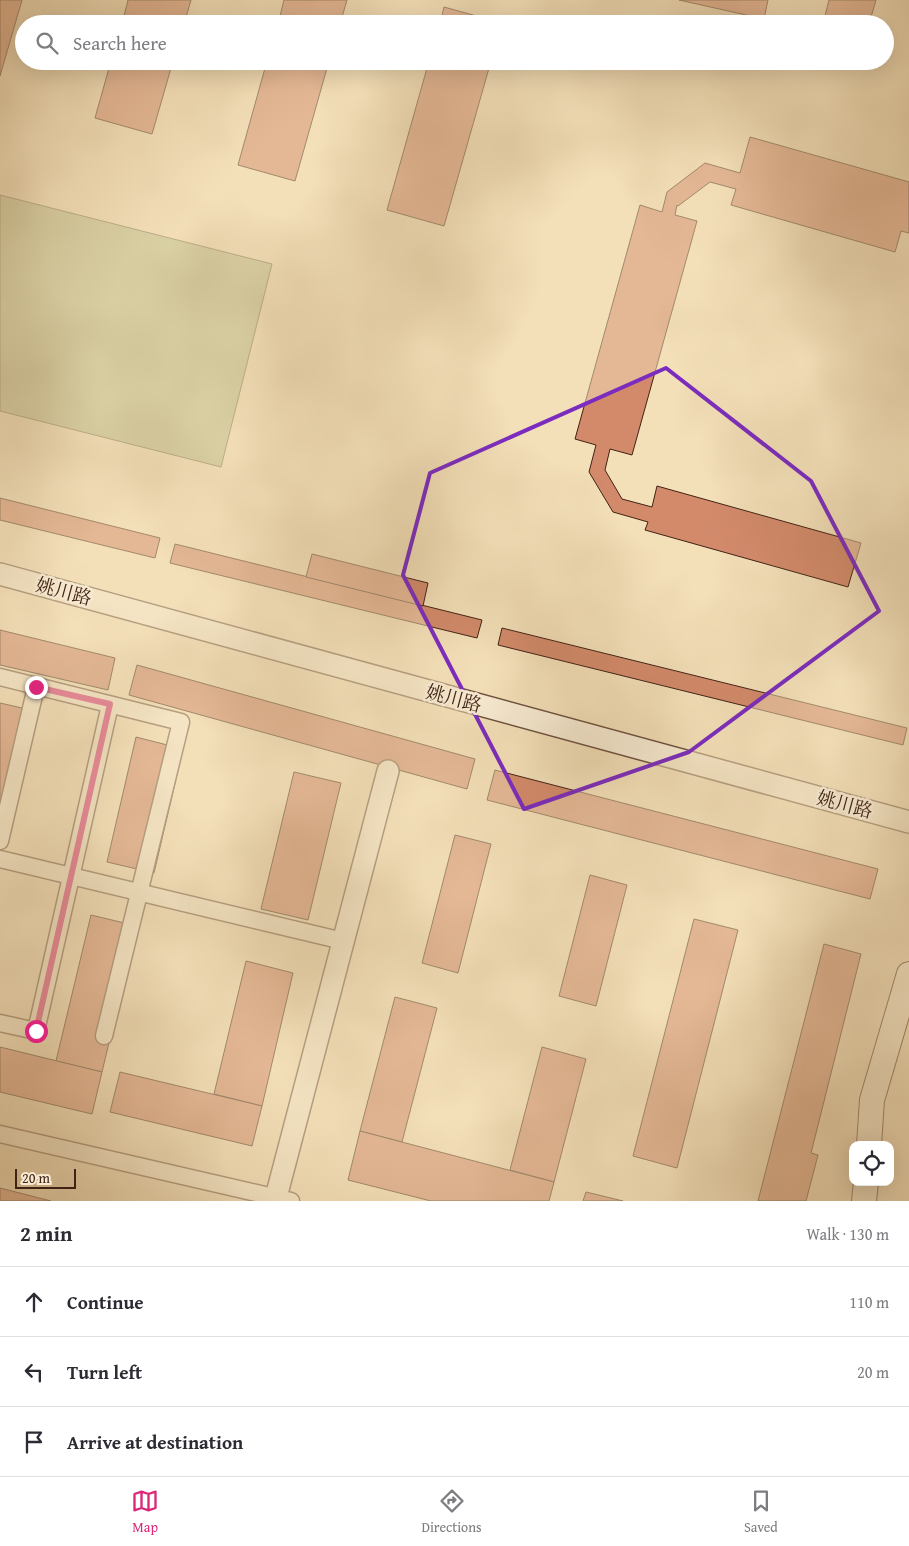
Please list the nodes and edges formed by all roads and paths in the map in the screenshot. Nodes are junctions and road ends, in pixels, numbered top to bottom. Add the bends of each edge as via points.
1 (0, 574) edge
2 (0, 677) edge
3 (36, 687) junction
4 (110, 704) junction
5 (388, 772) dead end
6 (909, 822) edge
7 (0, 841) edge
8 (0, 859) edge
9 (140, 892) junction
10 (343, 941) junction
11 (909, 974) edge
12 (0, 1023) edge
13 (104, 1036) dead end
14 (0, 1134) edge
15 (869, 1141) edge
16 (866, 1186) edge
17 (280, 1200) edge
18 (864, 1201) edge

1 - 6 street, 姚川路
2 - 3 street
3 - 4 street
3 - 7 street
4 - 9 street via 181,722
4 - 12 street via 36,1031
5 - 10 street
8 - 9 street
9 - 10 street
9 - 13 street
10 - 17 street
11 - 15 main road via 872,1100
14 - 17 street
16 - 18 main road

